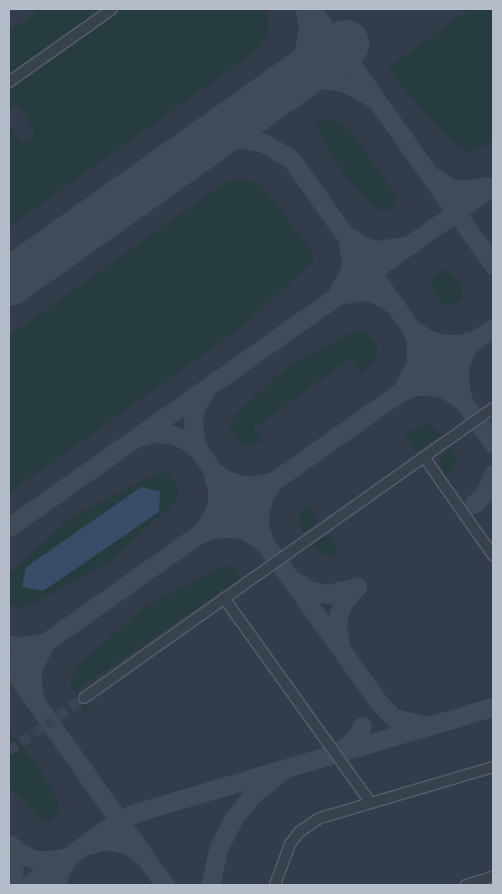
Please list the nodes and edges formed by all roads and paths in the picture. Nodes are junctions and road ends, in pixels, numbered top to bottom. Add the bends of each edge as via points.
1 (112, 9) edge
2 (9, 82) edge
3 (493, 408) edge
4 (424, 457) junction
5 (493, 555) edge
6 (224, 598) junction
7 (84, 698) tunnel mouth
8 (493, 767) edge
9 (370, 802) junction
10 (493, 877) edge
11 (275, 885) edge
12 (466, 885) edge

1 - 2 lane
3 - 4 lane
4 - 5 lane
4 - 6 lane
6 - 7 lane
6 - 9 lane
8 - 9 lane
9 - 11 lane via 320,818 299,832 282,860
10 - 12 lane

